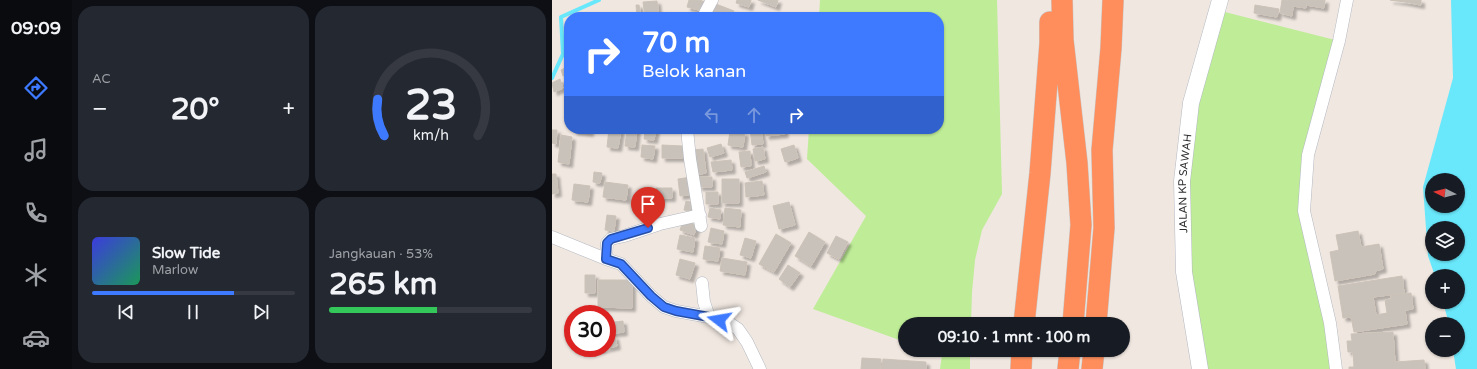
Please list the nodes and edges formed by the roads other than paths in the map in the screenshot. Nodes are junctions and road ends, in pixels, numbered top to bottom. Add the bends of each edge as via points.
1 (712, 0) edge
2 (1050, 0) edge
3 (1062, 0) edge
4 (1113, 0) edge
5 (1127, 0) edge
6 (1220, 0) edge
7 (1347, 0) edge
8 (706, 12) edge
9 (688, 134) edge
10 (1104, 228) junction
11 (552, 237) edge
12 (606, 259) junction
13 (702, 283) dead end
14 (709, 317) junction
15 (1025, 317) edge
16 (1074, 317) edge
17 (1097, 317) edge
18 (1022, 357) edge
19 (1069, 357) edge
20 (1093, 357) edge
21 (760, 369) edge
22 (1021, 369) edge
23 (1068, 369) edge
24 (1092, 369) edge
25 (1200, 369) edge
26 (1336, 369) edge

1 - 8 street
2 - 15 highway via 1050,43 1044,120
3 - 16 highway via 1063,40 1077,163 1081,225
4 - 10 highway via 1102,150
5 - 10 highway via 1110,202
6 - 25 street, JALAN KP SAWAH via 1191,103 1182,181 1184,272
7 - 26 street via 1339,41 1308,155 1304,212 1330,323
9 - 12 street via 701,221 660,224 611,239 607,243
10 - 17 highway
11 - 12 street
12 - 14 street via 621,264 664,307
13 - 14 street
14 - 21 street via 729,323 738,329
18 - 22 highway
19 - 23 highway
20 - 24 highway

